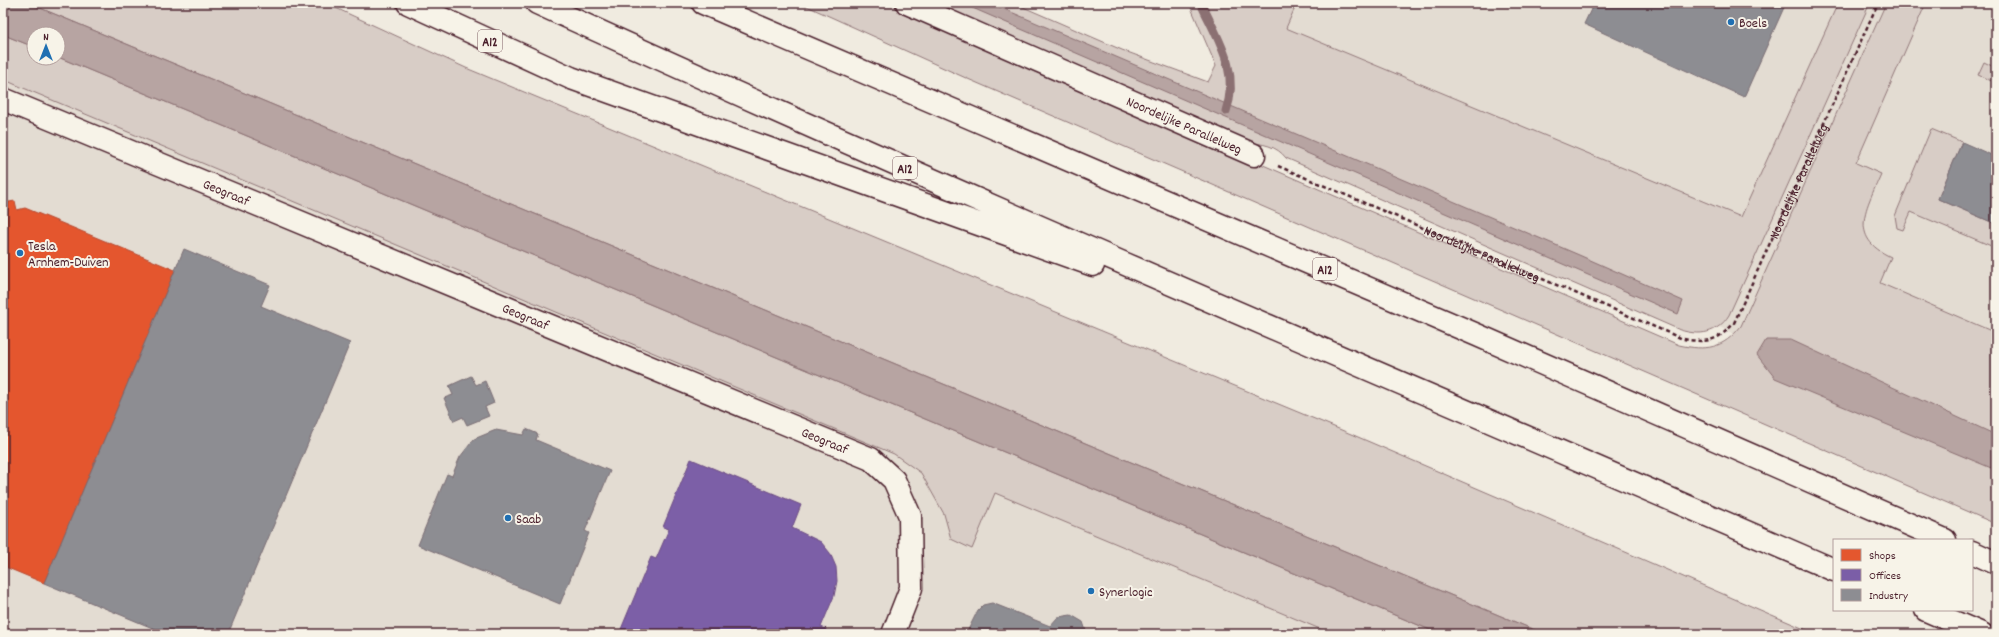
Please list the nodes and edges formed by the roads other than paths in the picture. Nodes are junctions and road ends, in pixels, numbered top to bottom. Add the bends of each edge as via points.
1 (408, 3) edge
2 (537, 3) edge
3 (703, 3) edge
4 (907, 3) edge
5 (3, 99) edge
6 (1254, 155) road end
7 (1273, 330) junction
8 (1943, 539) edge
9 (1973, 552) edge
10 (1996, 562) edge
11 (1833, 570) edge
12 (1928, 611) edge
13 (893, 634) edge
14 (1982, 634) edge

1 - 7 main road, A12 via 571,78
2 - 7 main road, A12 via 722,88
3 - 8 main road, A12 via 1477,335
4 - 6 main road, Noordelijke Parallelweg
5 - 13 main road, Geograaf via 871,459 894,480 910,516 912,588
7 - 11 main road, A12
9 - 10 main road
12 - 14 main road

